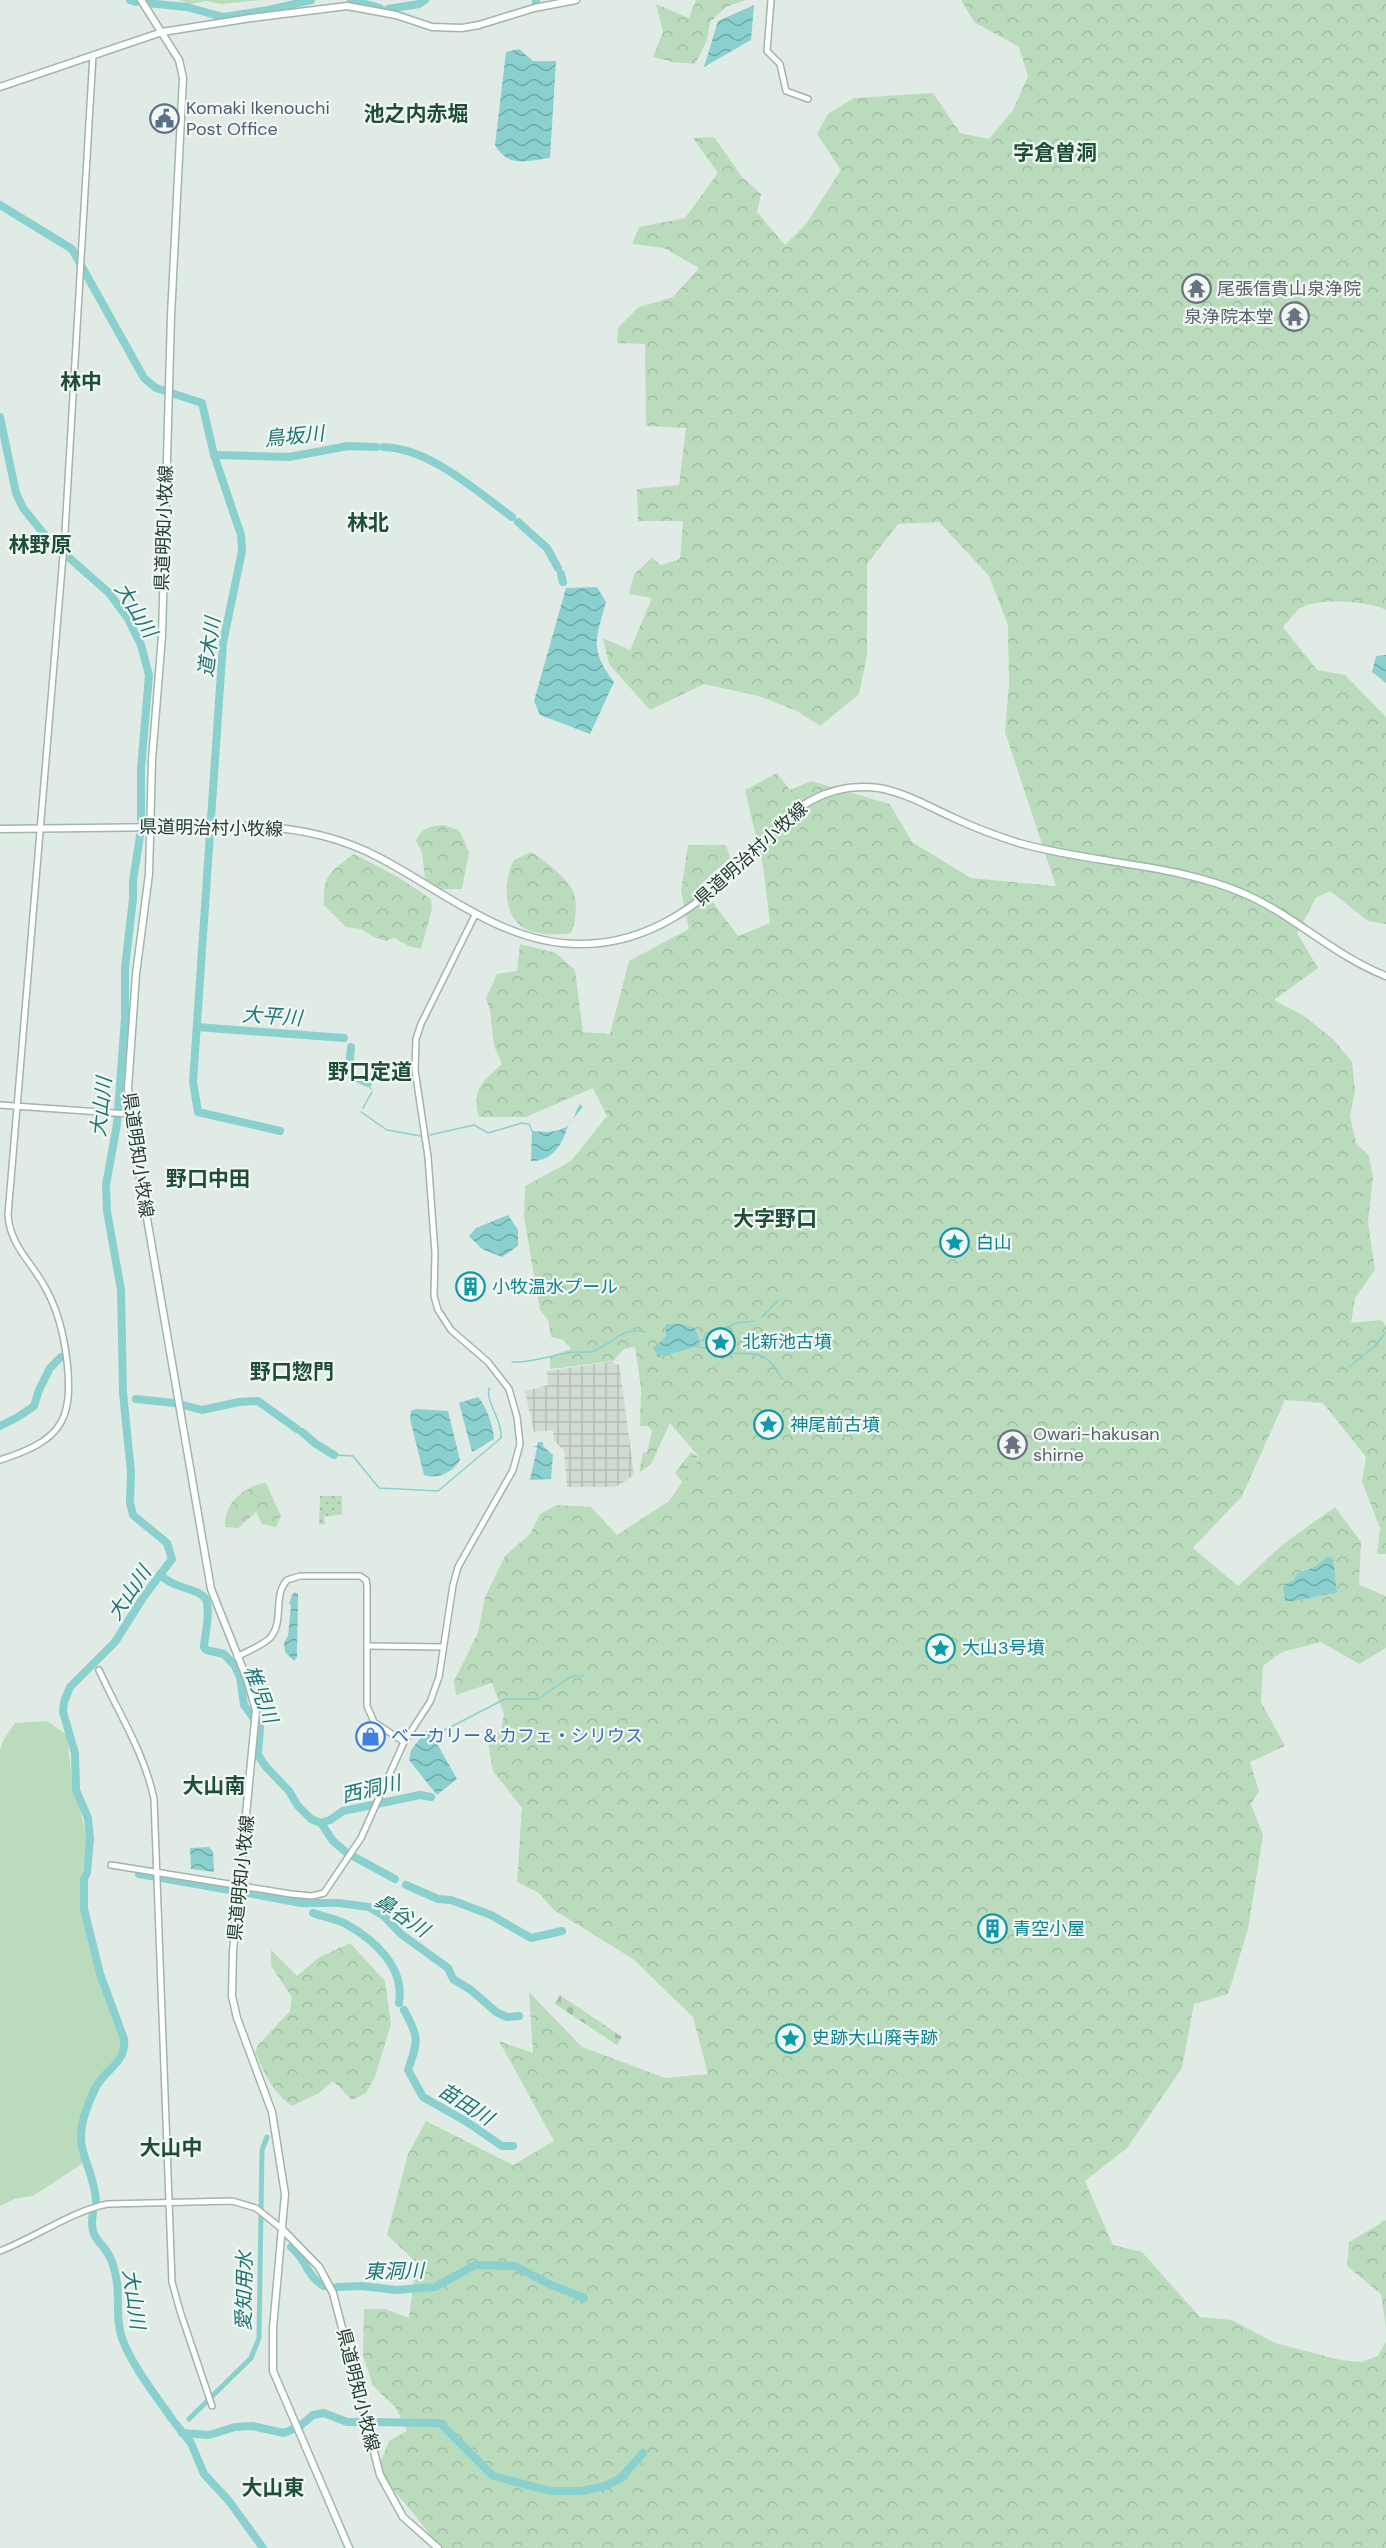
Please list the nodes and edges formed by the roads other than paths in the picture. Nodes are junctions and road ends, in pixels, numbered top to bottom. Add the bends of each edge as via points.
1 (141, 0) edge
2 (576, 0) edge
3 (771, 0) edge
4 (162, 32) junction
5 (93, 55) junction
6 (0, 87) edge
7 (808, 99) dead end
8 (151, 827) junction
9 (40, 828) junction
10 (0, 829) edge
11 (476, 914) junction
12 (1386, 976) edge
13 (0, 1105) edge
14 (16, 1107) junction
15 (127, 1114) junction
16 (0, 1460) edge
17 (367, 1646) junction
18 (443, 1647) junction
19 (237, 1657) junction
20 (99, 1670) dead end
21 (404, 1742) junction
22 (111, 1865) dead end
23 (157, 1877) junction
24 (240, 1886) junction
25 (168, 2202) junction
26 (282, 2229) junction
27 (0, 2251) edge
28 (212, 2406) dead end
29 (350, 2548) edge
30 (438, 2548) edge

1 - 4 main road, 県道明知小牧線
2 - 4 main road via 462,28 432,27 396,15 347,6
3 - 7 street via 767,51 780,64 786,91
4 - 5 main road
4 - 8 main road, 県道明知小牧線 via 179,60 183,78
5 - 6 main road
5 - 9 street via 63,561
8 - 9 main road, 県道明治村小牧線
8 - 11 main road, 県道明治村小牧線 via 282,828 340,841 381,858
8 - 15 main road, 県道明知小牧線
9 - 10 main road, 県道明治村小牧線
9 - 14 street
11 - 12 main road, 県道明治村小牧線 via 508,930 566,944 626,939 662,925 704,897 782,822 813,799 852,788 881,789 913,798 1017,843 1229,888 1276,910 1349,958
11 - 18 street via 421,1024 416,1039 415,1070 429,1157 434,1296 450,1330 488,1362 509,1389 520,1444 513,1470 458,1567
13 - 14 street
14 - 15 street
14 - 16 street via 9,1227 17,1247 48,1291 57,1314 70,1390 66,1414 48,1438
15 - 19 main road, 県道明知小牧線 via 211,1589
17 - 18 street
17 - 19 street via 367,1586 363,1577 300,1576 287,1580 281,1587 272,1636
17 - 21 street via 370,1715 379,1727
18 - 21 street via 435,1691
19 - 24 main road, 県道明知小牧線 via 252,1693 256,1717
20 - 23 street via 151,1784
21 - 24 street via 374,1810 328,1890 318,1896
22 - 23 street
23 - 24 street
23 - 25 street
24 - 26 main road, 県道明知小牧線 via 232,1996 274,2118 285,2193
25 - 26 street via 232,2201 256,2208
25 - 27 street via 100,2205
25 - 28 street via 174,2294
26 - 29 main road, 県道明知小牧線 via 273,2361 277,2383
26 - 30 main road, 県道明知小牧線 via 319,2267 333,2293 380,2475 404,2517

